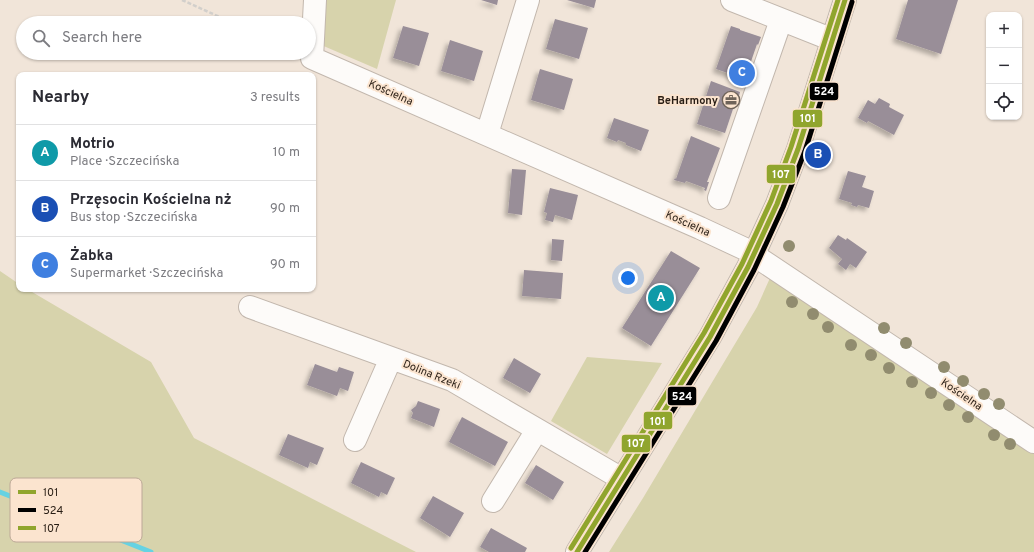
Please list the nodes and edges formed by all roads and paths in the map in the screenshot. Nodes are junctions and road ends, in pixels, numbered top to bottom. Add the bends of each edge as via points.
1 (182, 0) edge
2 (315, 0) edge
3 (528, 0) edge
4 (732, 0) edge
5 (845, 0) edge
6 (217, 16) edge
7 (314, 16) edge
8 (781, 20) junction
9 (832, 40) junction
10 (316, 60) edge
11 (487, 134) junction
12 (719, 198) dead end
13 (754, 255) junction
14 (250, 307) dead end
15 (391, 358) junction
16 (537, 430) junction
17 (355, 440) dead end
18 (1034, 442) edge
19 (622, 479) junction
20 (493, 501) dead end
21 (577, 552) edge

1 - 6 path
2 - 7 street, Kościelna
3 - 11 street
4 - 8 street
5 - 9 street
8 - 9 street
8 - 12 street
9 - 13 street via 798,149
10 - 11 street, Kościelna
11 - 13 street, Kościelna via 706,230
13 - 18 street, Kościelna
13 - 19 street via 717,326
14 - 15 street, Dolina Rzeki
15 - 16 street, Dolina Rzeki via 452,380
15 - 17 street
16 - 19 street, Dolina Rzeki
16 - 20 street
19 - 21 street

